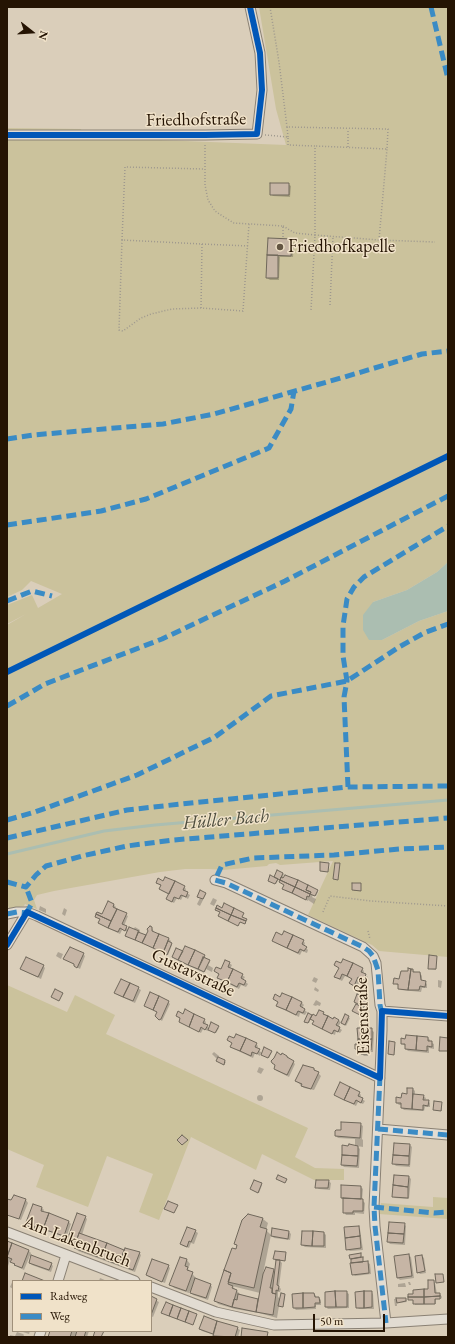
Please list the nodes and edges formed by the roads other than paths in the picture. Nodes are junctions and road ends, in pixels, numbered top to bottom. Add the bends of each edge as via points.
1 (250, 7) edge
2 (7, 135) edge
3 (215, 880) dead end
4 (27, 912) junction
5 (7, 914) edge
6 (7, 945) edge
7 (382, 1011) junction
8 (448, 1016) edge
9 (380, 1078) junction
10 (378, 1129) junction
11 (448, 1135) edge
12 (7, 1232) edge
13 (66, 1255) junction
14 (58, 1280) edge
15 (132, 1280) edge
16 (152, 1287) edge
17 (448, 1319) edge
18 (386, 1323) junction

1 - 2 street, Friedhofstraße via 260,53 262,90 257,134
3 - 7 street, Eisenstraße via 369,951 378,970
4 - 5 street
4 - 6 street
4 - 9 street, Gustavstraße
7 - 8 street
7 - 9 street, Eisenstraße
9 - 10 street, Eisenstraße
10 - 11 street
10 - 18 street, Eisenstraße via 374,1207
12 - 13 street, Am Lakenbruch
13 - 14 street
13 - 15 street, Am Lakenbruch
16 - 18 street via 216,1312 274,1325
17 - 18 street

